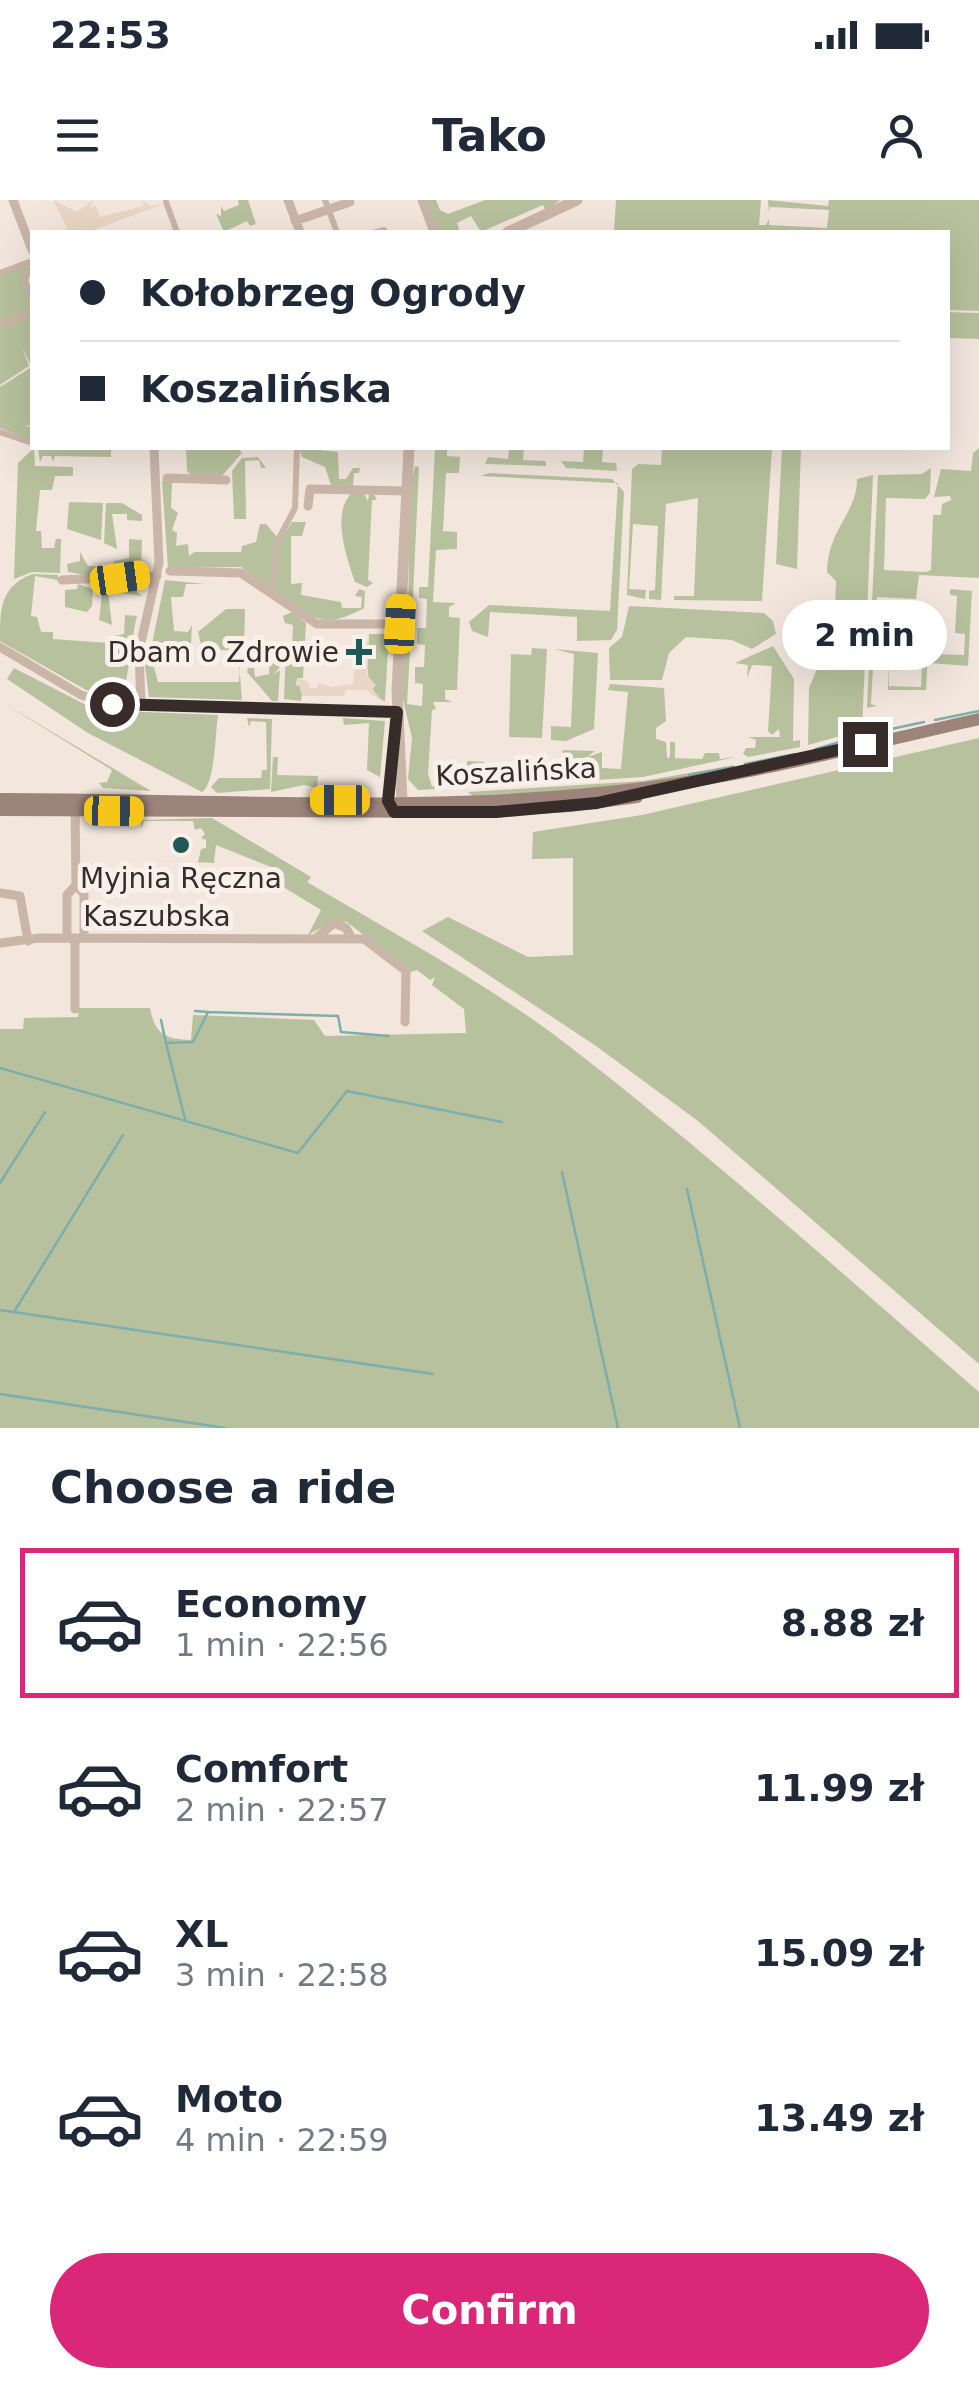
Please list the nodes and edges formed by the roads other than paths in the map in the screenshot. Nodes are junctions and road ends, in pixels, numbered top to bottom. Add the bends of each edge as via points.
1 (14, 200) edge
2 (288, 200) edge
3 (422, 200) edge
4 (577, 200) edge
5 (352, 201) edge
6 (166, 202) edge
7 (327, 205) edge
8 (296, 222) junction
9 (176, 230) edge
10 (299, 230) edge
11 (337, 230) edge
12 (433, 230) edge
13 (512, 230) edge
14 (30, 244) edge
15 (30, 262) edge
16 (30, 266) edge
17 (0, 272) edge
18 (30, 296) edge
19 (30, 314) edge
20 (0, 325) edge
21 (0, 432) edge
22 (30, 443) edge
23 (154, 450) edge
24 (297, 450) edge
25 (409, 450) edge
26 (167, 478) dead end
27 (226, 480) dead end
28 (406, 491) junction
29 (308, 506) dead end
30 (170, 571) dead end
31 (157, 576) junction
32 (62, 580) dead end
33 (272, 595) junction
34 (400, 624) junction
35 (0, 647) edge
36 (141, 706) junction
37 (397, 716) junction
38 (979, 719) edge
39 (0, 799) edge
40 (76, 805) junction
41 (395, 805) junction
42 (0, 810) edge
43 (76, 886) junction
44 (0, 893) edge
45 (76, 938) junction
46 (314, 939) junction
47 (352, 939) junction
48 (28, 941) junction
49 (0, 943) edge
50 (75, 1009) dead end
51 (405, 1022) dead end

1 - 14 street
2 - 8 street
3 - 12 street
4 - 13 street
5 - 7 street
6 - 9 street
7 - 8 street
7 - 11 street
8 - 10 street
15 - 17 street
16 - 18 street
19 - 20 street
21 - 22 street
23 - 31 street
24 - 33 street via 295,508 277,542
25 - 28 street
26 - 27 street
28 - 29 street via 310,489
28 - 34 street
30 - 33 street via 241,573
31 - 32 street
31 - 36 street via 139,651
33 - 34 street via 317,624
34 - 37 street
35 - 36 street via 93,700
36 - 37 street
37 - 41 street
38 - 41 main road, Koszalińska via 645,796 570,806
39 - 40 main road, Koszalińska
40 - 41 main road, Koszalińska
40 - 42 main road, Koszalińska
40 - 43 street
43 - 45 street via 84,894
43 - 45 street via 67,894
44 - 48 street via 20,896
45 - 46 street, Kaszubska
45 - 48 street, Kaszubska
45 - 50 street
46 - 47 street, Kaszubska
46 - 47 street, Kaszubska via 334,923
47 - 51 street, Kaszubska via 367,940 406,971
48 - 49 street, Kaszubska

